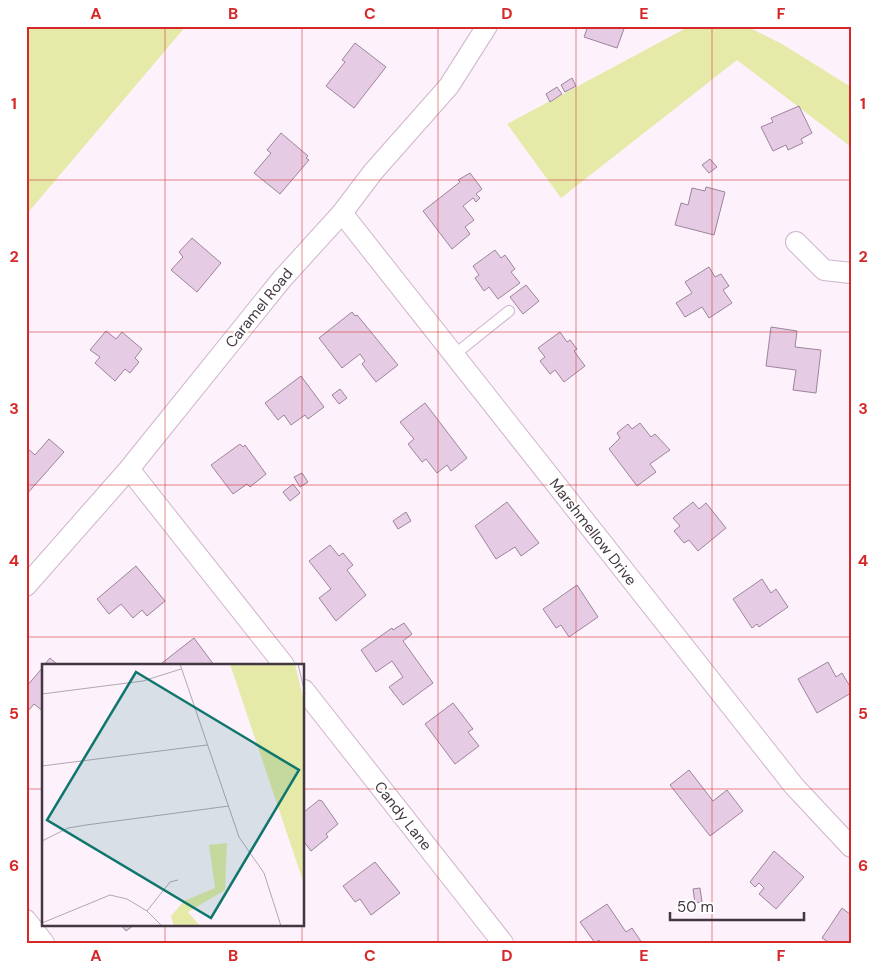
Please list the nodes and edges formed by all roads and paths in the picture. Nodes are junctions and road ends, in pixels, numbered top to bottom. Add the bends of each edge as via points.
1 (487, 26) edge
2 (342, 213) junction
3 (796, 242) dead end
4 (851, 273) edge
5 (509, 311) dead end
6 (454, 355) junction
7 (129, 469) junction
8 (26, 586) edge
9 (283, 664) edge
10 (305, 691) edge
11 (851, 847) edge
12 (26, 920) edge
13 (44, 943) edge
14 (503, 943) edge

1 - 2 street, Caramel Road via 449,86 373,172
2 - 6 street, Marshmellow Drive
2 - 7 street, Caramel Road via 282,278
3 - 4 street via 824,270
5 - 6 lane
6 - 11 street, Marshmellow Drive via 794,786
7 - 8 street, Caramel Road
7 - 9 street
10 - 14 street, Candy Lane
12 - 13 street

